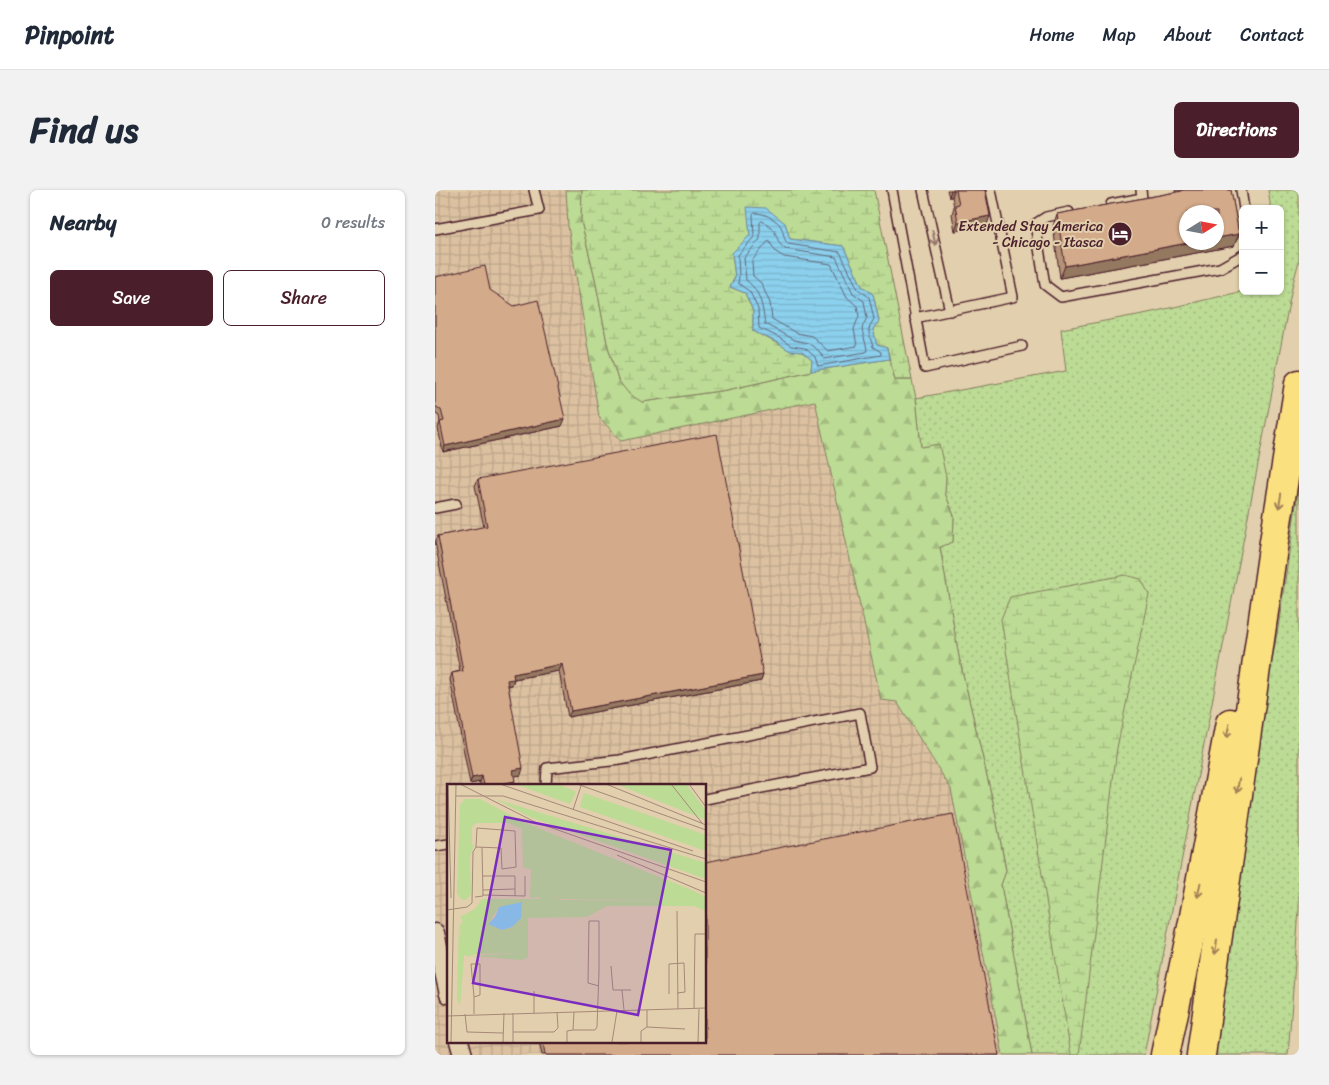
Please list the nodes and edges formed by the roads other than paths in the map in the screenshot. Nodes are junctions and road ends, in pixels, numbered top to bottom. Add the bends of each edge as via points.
1 (534, 190) edge
2 (892, 190) edge
3 (923, 190) edge
4 (991, 190) edge
5 (1141, 190) edge
6 (1241, 190) edge
7 (1105, 205) edge
8 (1243, 205) edge
9 (1079, 210) edge
10 (435, 229) edge
11 (1239, 256) edge
12 (950, 311) junction
13 (915, 318) junction
14 (1022, 346) dead end
15 (1299, 384) edge
16 (456, 504) dead end
17 (435, 508) edge
18 (1273, 548) junction
19 (546, 784) edge
20 (706, 799) edge
21 (436, 940) edge
22 (447, 975) edge
23 (459, 1042) edge
24 (463, 1055) edge
25 (1165, 1055) edge
26 (1201, 1055) edge

1 - 10 lane via 539,210
2 - 13 lane
3 -> 12 lane
4 - 12 lane via 1013,297
5 - 7 lane via 1142,198
6 - 8 lane
9 - 11 lane via 1046,217 1035,224 1045,285 1061,297 1220,268
12 - 13 lane
13 - 14 lane via 925,368
15 -> 18 highway
16 - 17 lane
18 -> 25 highway via 1247,633
18 -> 26 highway
19 - 20 lane via 547,768 620,760 860,713 870,767
21 - 22 street
23 - 24 street

